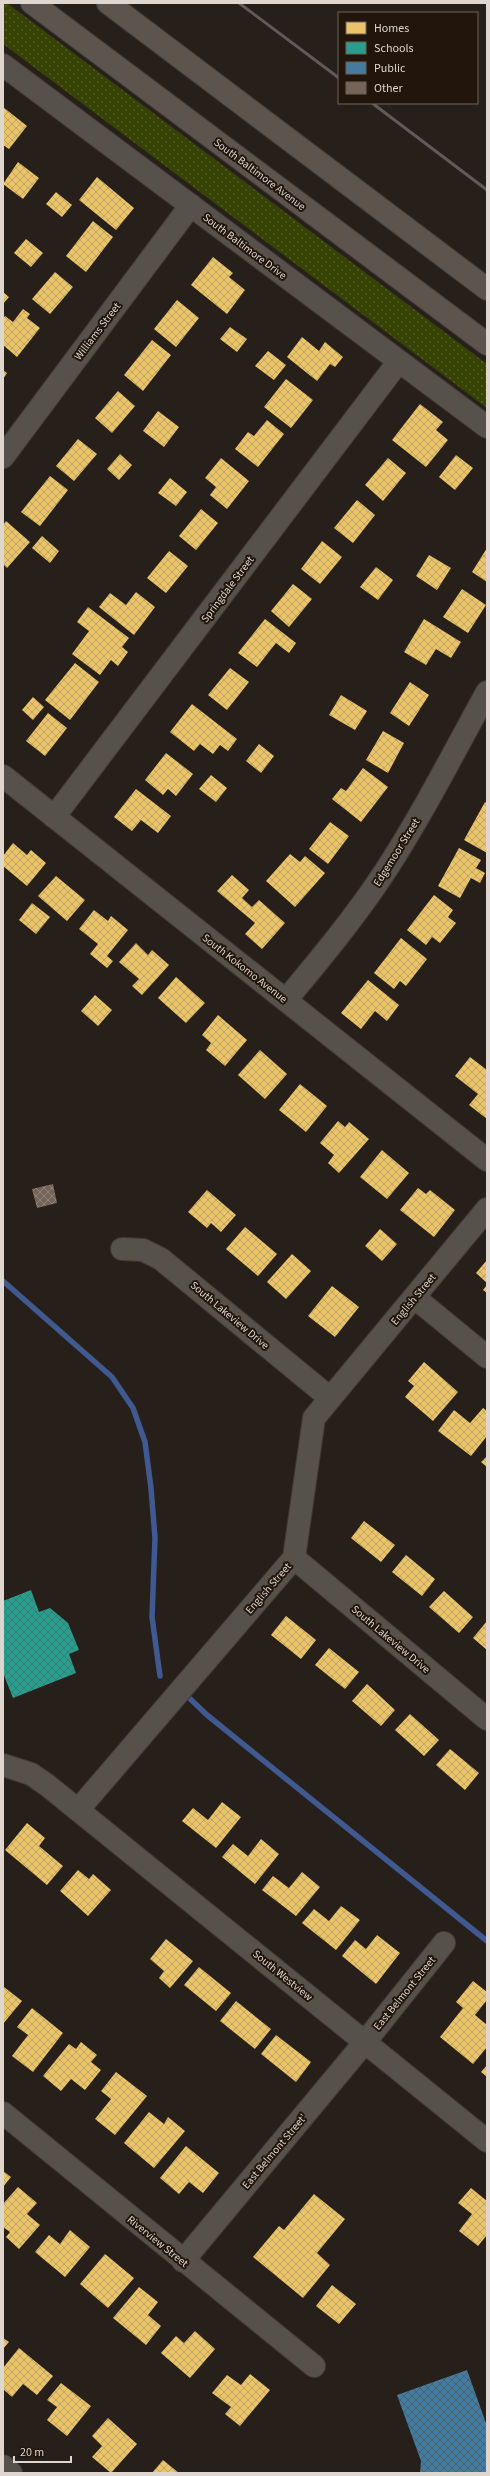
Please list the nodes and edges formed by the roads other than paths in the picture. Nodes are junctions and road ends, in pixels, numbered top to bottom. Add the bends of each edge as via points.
1 (32, 3) edge
2 (108, 3) edge
3 (3, 65) edge
4 (191, 205) junction
5 (487, 289) edge
6 (487, 344) edge
7 (399, 361) junction
8 (487, 427) edge
9 (3, 457) edge
10 (487, 692) edge
11 (3, 776) edge
12 (54, 817) junction
13 (286, 1000) junction
14 (487, 1160) edge
15 (487, 1209) edge
16 (122, 1249) dead end
17 (414, 1297) junction
18 (487, 1357) edge
19 (330, 1398) junction
20 (294, 1558) junction
21 (487, 1719) edge
22 (3, 1765) edge
23 (78, 1810) junction
24 (444, 1943) dead end
25 (365, 2042) junction
26 (3, 2113) edge
27 (487, 2141) edge
28 (183, 2261) junction
29 (314, 2366) dead end
30 (3, 2466) edge
31 (11, 2473) edge

1 - 6 main road, South Baltimore Avenue
2 - 5 main road
3 - 4 street, South Baltimore Drive
4 - 7 street, South Baltimore Drive
4 - 9 street, Williams Street
7 - 8 street, South Baltimore Drive
7 - 12 street, Springdale Street
10 - 13 street, Edgemoor Street via 386,870 335,941
11 - 12 street, South Kokomo Avenue
12 - 13 street, South Kokomo Avenue
13 - 14 street, South Kokomo Avenue
15 - 17 street, English Street
16 - 19 street, South Lakeview Drive via 143,1250 161,1259
17 - 18 street
17 - 19 street, English Street
19 - 20 street, English Street via 314,1418
20 - 21 street, South Lakeview Drive
20 - 23 street, English Street
22 - 23 street via 31,1774
23 - 25 street, South Westview
24 - 25 street, East Belmont Street
25 - 27 street, South Westview
25 - 28 street, East Belmont Street'
26 - 28 street, Riverview Street
28 - 29 street, Riverview Street
30 - 31 street

